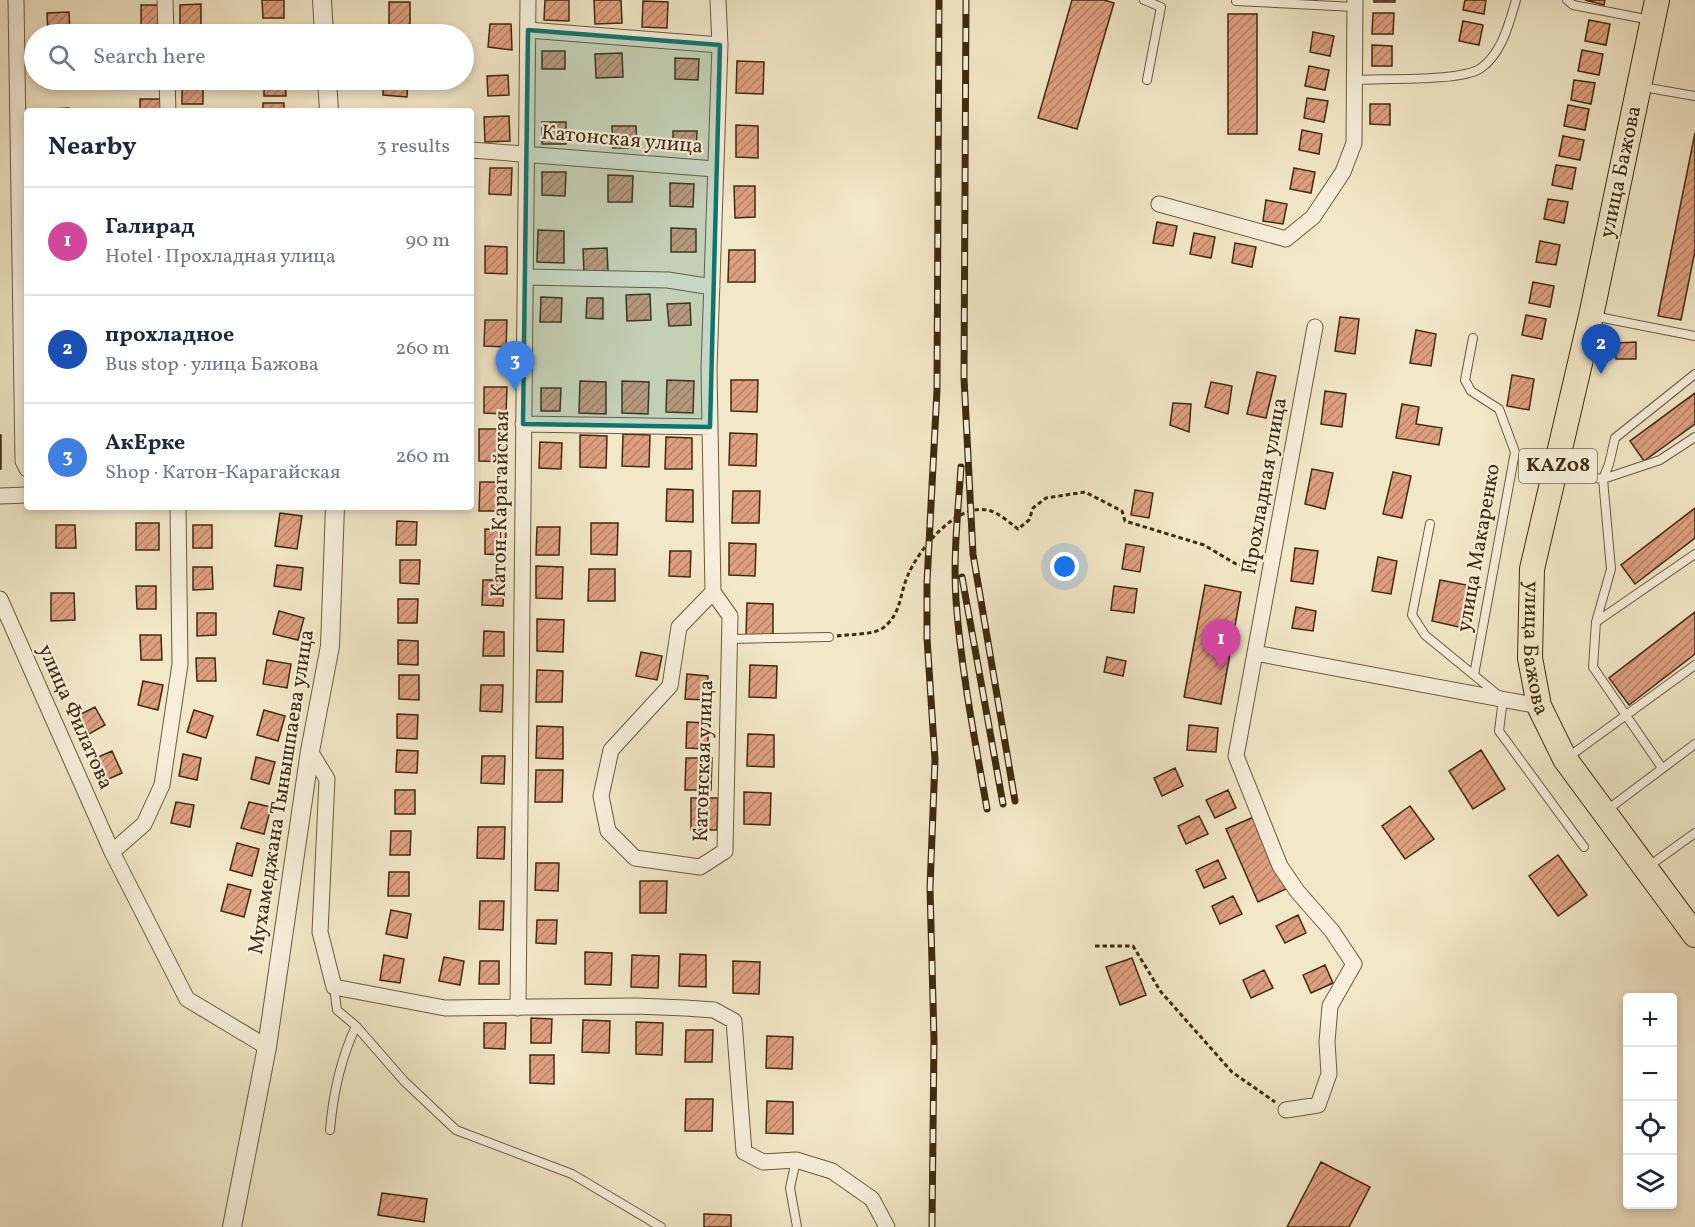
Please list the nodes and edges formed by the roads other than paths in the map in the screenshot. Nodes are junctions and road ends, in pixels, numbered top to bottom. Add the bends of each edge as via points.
1 (16, 0) edge
2 (165, 0) edge
3 (322, 0) edge
4 (528, 0) edge
5 (718, 0) edge
6 (1144, 0) edge
7 (1516, 0) edge
8 (1567, 0) edge
9 (1236, 1) edge
10 (1355, 3) edge
11 (1654, 10) edge
12 (166, 24) edge
13 (323, 24) edge
14 (528, 30) junction
15 (720, 45) junction
16 (1147, 80) dead end
17 (1353, 80) junction
18 (1639, 86) junction
19 (167, 90) edge
20 (328, 90) edge
21 (1695, 96) edge
22 (168, 108) edge
23 (329, 108) edge
24 (474, 150) edge
25 (526, 153) junction
26 (715, 169) junction
27 (1159, 204) dead end
28 (525, 278) junction
29 (712, 287) junction
30 (1591, 316) junction
31 (1315, 327) dead end
32 (1695, 336) edge
33 (1473, 338) dead end
34 (1695, 374) edge
35 (523, 424) junction
36 (710, 427) junction
37 (1695, 437) edge
38 (24, 463) edge
39 (1556, 474) junction
40 (1603, 478) junction
41 (24, 495) edge
42 (0, 496) edge
43 (177, 510) edge
44 (335, 510) edge
45 (1430, 524) dead end
46 (1695, 554) edge
47 (713, 591) junction
48 (0, 599) edge
49 (1596, 622) junction
50 (830, 637) road end
51 (730, 639) junction
52 (1255, 653) junction
53 (1695, 665) edge
54 (1474, 675) junction
55 (1503, 699) junction
56 (1539, 706) junction
57 (1625, 715) junction
58 (1695, 744) edge
59 (310, 751) junction
60 (1566, 759) junction
61 (1662, 768) junction
62 (1605, 811) junction
63 (1695, 833) edge
64 (1584, 847) dead end
65 (112, 852) junction
66 (1646, 869) junction
67 (1695, 935) edge
68 (334, 987) junction
69 (518, 1008) junction
70 (356, 1026) junction
71 (267, 1047) junction
72 (1287, 1110) road end
73 (330, 1130) dead end
74 (796, 1161) junction
75 (232, 1227) edge
76 (661, 1227) edge
77 (797, 1227) edge
78 (887, 1227) edge

1 - 38 street
2 - 12 street
3 - 13 street
4 - 14 street, Катон-Карагайская
5 - 15 street, Катонская улица
6 - 16 lane via 1161,7
7 - 17 lane via 1500,46 1480,69 1457,77
8 - 11 lane via 1573,4
9 - 10 lane
10 - 17 street
11 - 18 highway, улица Бажова / KAZ08
14 - 15 street
14 - 25 street, Катон-Карагайская
15 - 26 street, Катонская улица
17 - 27 street via 1354,143 1343,172 1313,217 1286,238
18 - 21 lane
18 - 30 highway, улица Бажова / KAZ08
19 - 22 street
20 - 23 street
24 - 25 street, Катонская улица
25 - 26 street, Катонская улица
25 - 28 street, Катон-Карагайская
26 - 29 street, Катонская улица
28 - 29 street via 668,280
28 - 35 street, Катон-Карагайская
29 - 36 street, Катонская улица
30 - 32 lane
30 - 39 highway, улица Бажова / KAZ08
31 - 52 street, Прохладная улица
33 - 54 lane, улица Макаренко via 1466,380 1471,390 1499,409 1515,452
34 - 40 lane via 1614,438
35 - 36 street
35 - 69 street, Катон-Карагайская
36 - 47 street, Катонская улица
37 - 40 lane via 1660,460
39 - 40 lane
39 - 56 highway, улица Бажова / KAZ08 via 1532,569 1530,658
40 - 49 lane via 1611,569
41 - 42 street
43 - 65 street via 180,664 162,786 144,824
44 - 59 street, Мухамеджана Тынышпаева улица via 330,646
45 - 54 lane, улица Макаренко via 1412,615 1425,635
46 - 49 lane
47 - 51 street, Катонская улица via 730,616
47 - 51 street, Катонская улица via 679,627 670,686 610,750 601,796 608,831 635,858 700,867 725,851
48 - 65 street, улица Филатова
49 - 57 lane via 1593,667
50 - 51 lane
52 - 55 street
52 - 72 street, Прохладная улица via 1236,756 1280,866 1354,964 1330,1006 1329,1074 1318,1105
53 - 57 lane
54 - 55 lane, улица Макаренко
55 - 56 street
55 - 64 lane via 1499,731
56 - 60 highway, улица Бажова / KAZ08
57 - 60 lane
57 - 61 lane
58 - 61 lane
59 - 68 street via 327,779 320,932
59 - 71 street, Мухамеджана Тынышпаева улица
60 - 62 highway, улица Бажова / KAZ08
61 - 62 lane
62 - 66 highway, улица Бажова / KAZ08
63 - 66 lane
65 - 71 street, улица Филатова via 187,999
66 - 67 highway, улица Бажова / KAZ08
68 - 69 street via 445,1008
68 - 70 lane via 337,1010
69 - 74 street via 636,1006 714,1010 734,1022 744,1152 763,1162
70 - 73 lane via 338,1077
70 - 76 lane via 404,1082 456,1130 572,1174
71 - 75 street, Мухамеджана Тынышпаева улица
74 - 77 lane via 790,1188
74 - 78 street via 832,1171 872,1199

